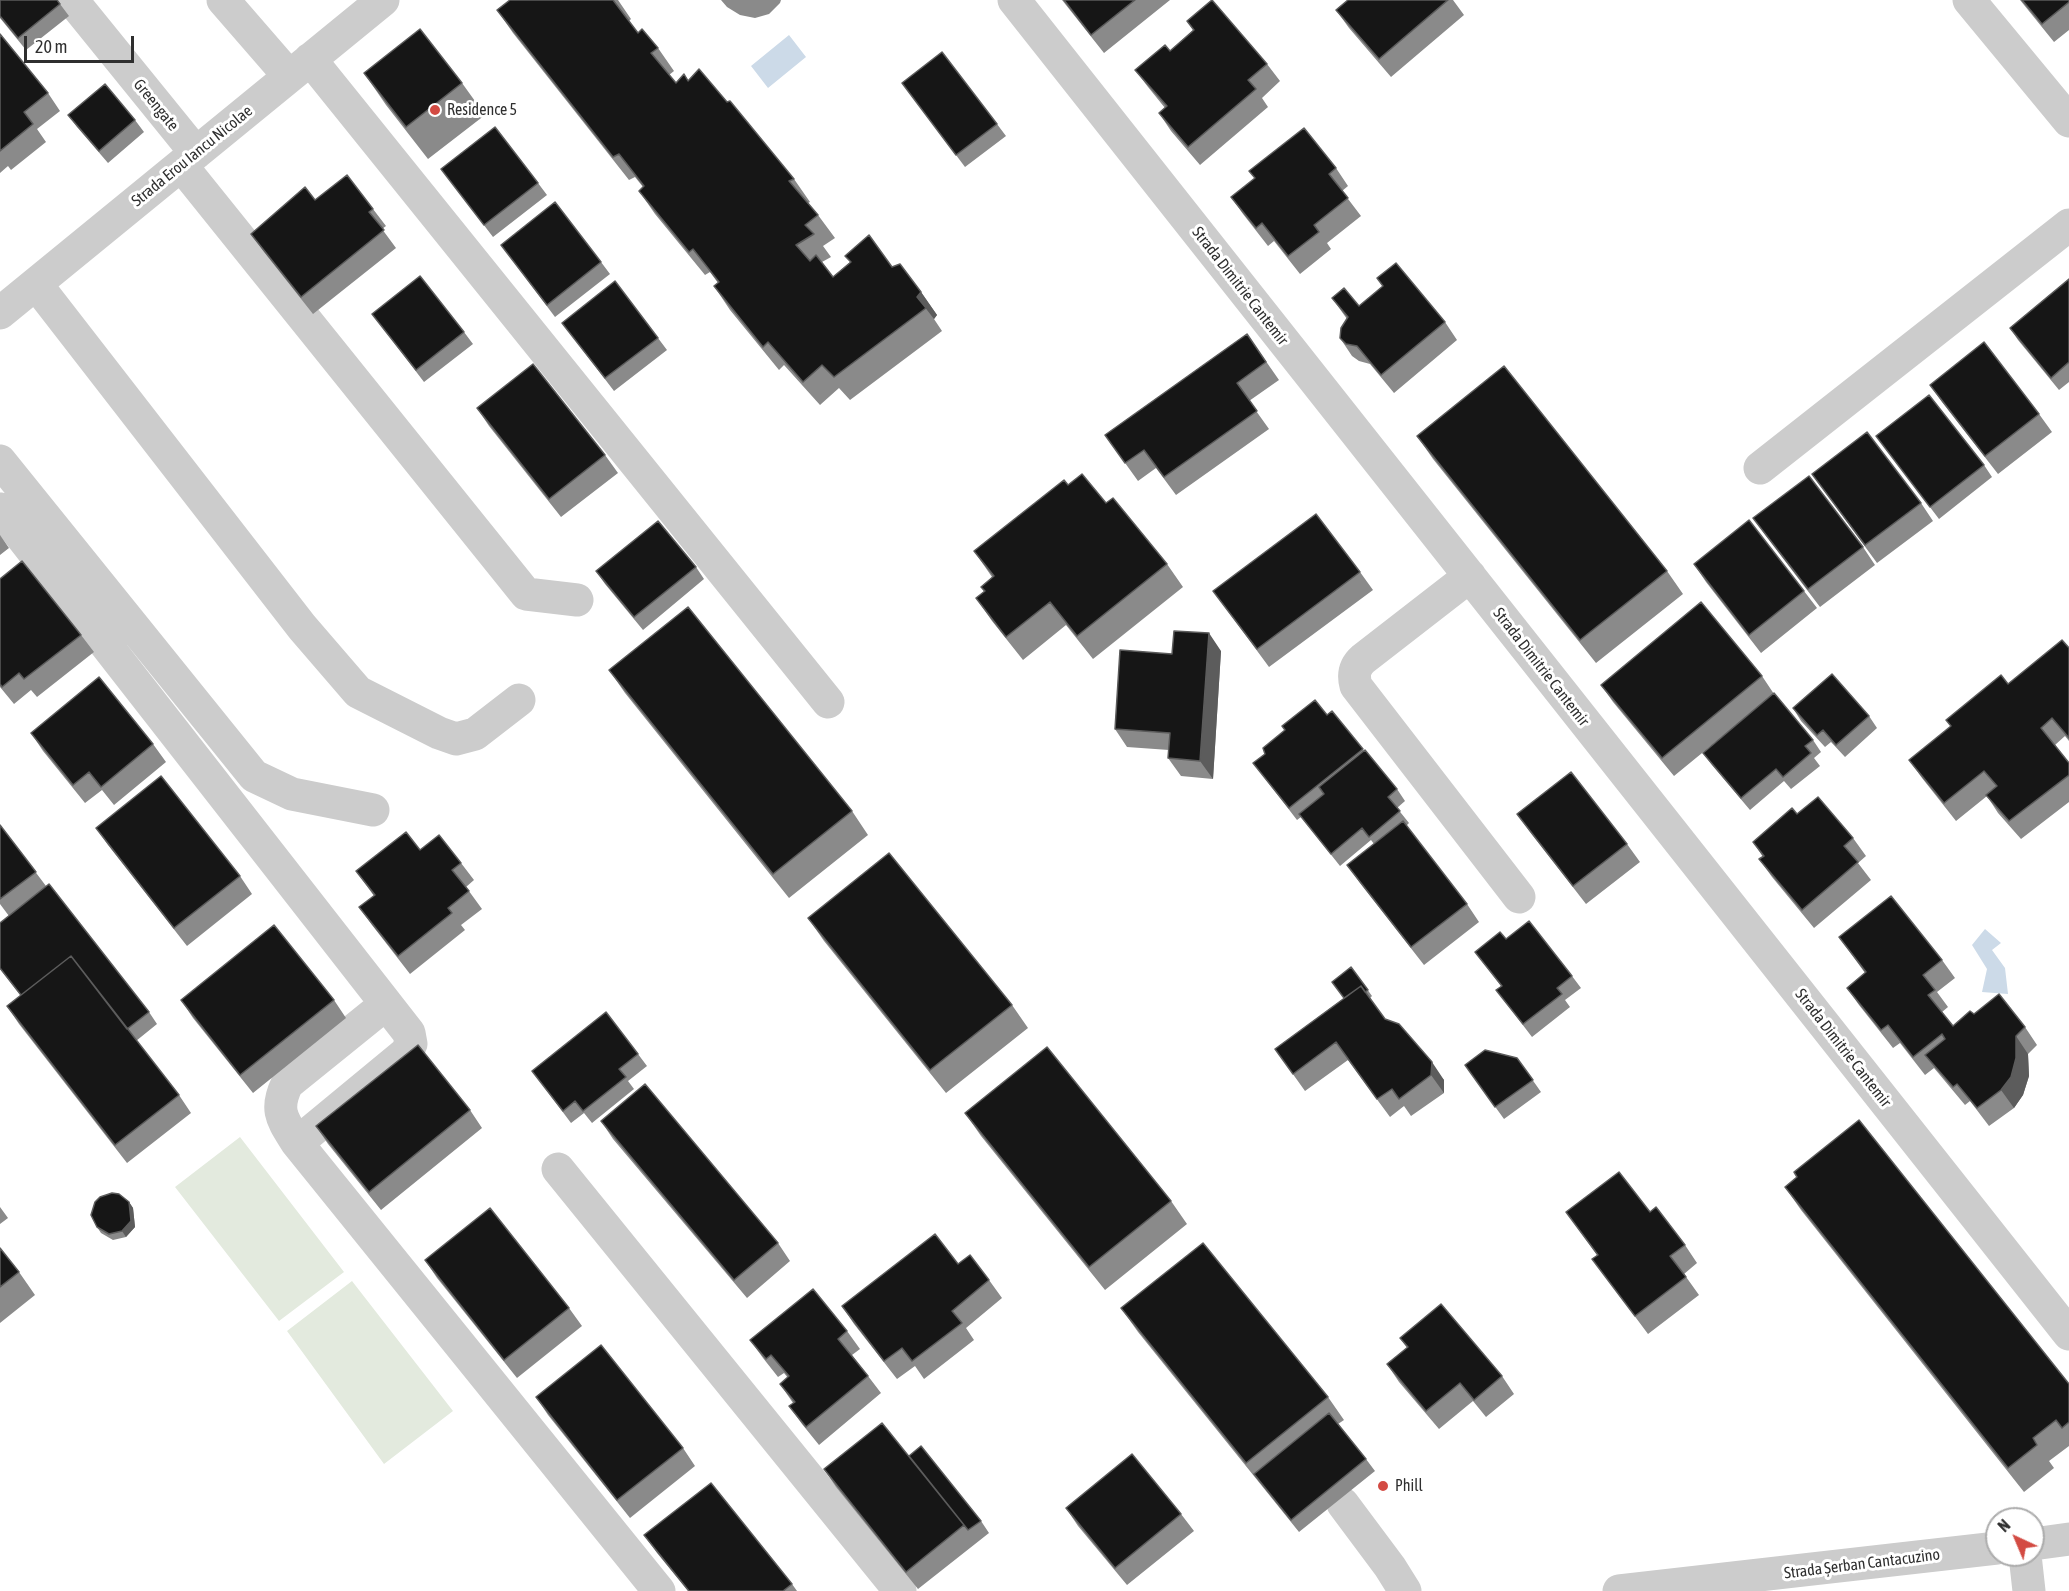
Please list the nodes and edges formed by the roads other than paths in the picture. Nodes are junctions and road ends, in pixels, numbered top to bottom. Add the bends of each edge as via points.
1 (72, 0) edge
2 (223, 0) edge
3 (383, 0) edge
4 (1014, 0) edge
5 (1970, 0) edge
6 (300, 68) junction
7 (2069, 121) edge
8 (189, 159) junction
9 (2069, 225) edge
10 (36, 284) junction
11 (0, 313) edge
12 (0, 461) edge
13 (1760, 468) dead end
14 (0, 509) edge
15 (1470, 576) junction
16 (577, 600) dead end
17 (519, 700) dead end
18 (828, 702) dead end
19 (373, 810) dead end
20 (1519, 897) dead end
21 (386, 1004) junction
22 (297, 1143) junction
23 (558, 1169) dead end
24 (2069, 1334) edge
25 (1343, 1504) dead end
26 (2069, 1539) edge
27 (2045, 1542) edge
28 (1985, 1550) edge
29 (2026, 1567) edge
30 (1768, 1583) edge
31 (659, 1591) edge
32 (900, 1591) edge
33 (1405, 1591) edge
34 (1619, 1591) edge
35 (2029, 1591) edge

1 - 8 street, Greengate
2 - 6 street
3 - 6 street, Strada Erou Iancu Nicolae
4 - 15 street, Strada Dimitrie Cantemir
5 - 7 street
6 - 8 street, Strada Erou Iancu Nicolae
6 - 18 street
8 - 10 street, Strada Erou Iancu Nicolae
8 - 16 street, Greengate via 526,594
9 - 13 street
10 - 11 street, Strada Erou Iancu Nicolae
10 - 17 street via 302,627 358,692 456,739 475,734
12 - 19 street via 254,776 292,794
14 - 21 street
15 - 20 street via 1363,659 1354,678 1356,686
15 - 24 street, Strada Dimitrie Cantemir
21 - 22 street via 287,1084 280,1098 281,1117
21 - 22 street via 409,1033 411,1044 406,1053
22 - 31 street
23 - 32 street
25 - 33 street
26 - 27 street
28 - 30 street, Strada Șerban Cantacuzino
29 - 35 street
30 - 34 street, Strada Șerban Cantacuzino

